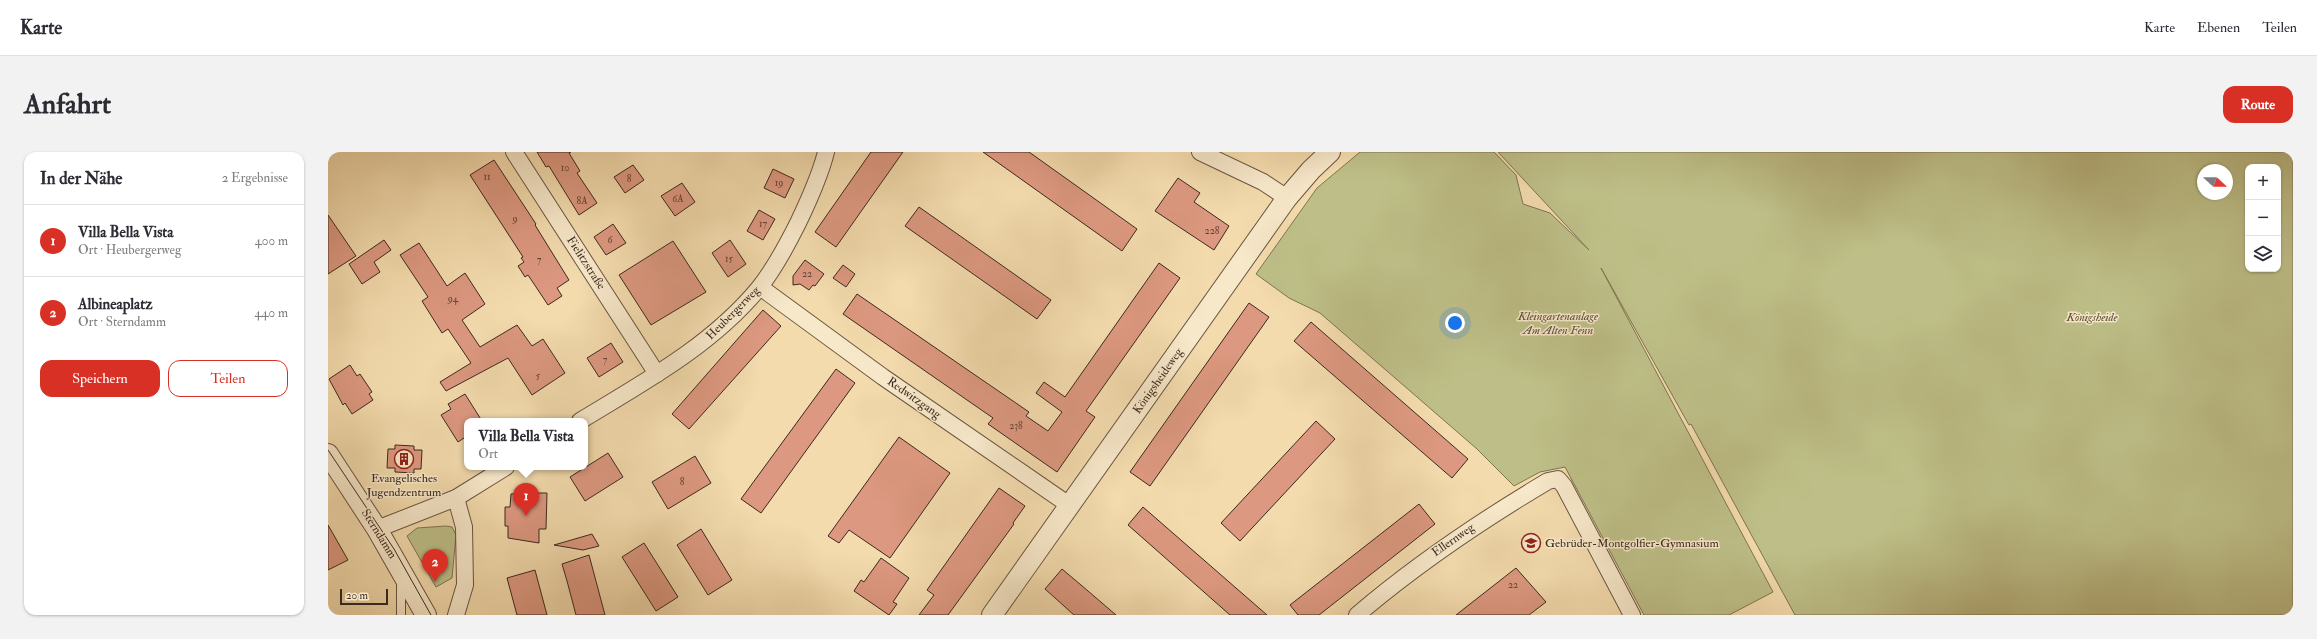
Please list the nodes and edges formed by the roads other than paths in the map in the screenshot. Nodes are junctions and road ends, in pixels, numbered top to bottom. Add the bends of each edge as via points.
1 (514, 152) edge
2 (826, 152) edge
3 (1200, 152) edge
4 (1330, 152) edge
5 (1287, 198) junction
6 (760, 287) junction
7 (657, 374) junction
8 (585, 418) edge
9 (328, 454) edge
10 (501, 470) edge
11 (456, 498) junction
12 (1069, 505) junction
13 (377, 529) junction
14 (401, 571) junction
15 (401, 615) edge
16 (426, 615) edge
17 (456, 615) edge
18 (992, 615) edge
19 (1357, 615) edge
20 (1632, 615) edge

1 - 7 street, Fielitzstraße
2 - 6 street, Heubergerweg via 790,240
3 - 5 street via 1263,182
4 - 5 street, Königsheideweg
5 - 12 street, Königsheideweg
6 - 7 street, Heubergerweg via 712,335
6 - 12 street, Redwitzgang via 884,377
7 - 8 street, Heubergerweg
9 - 13 street, Sterndamm
10 - 11 street
11 - 13 street
11 - 17 street via 464,527 465,585
12 - 18 street, Königsheideweg
13 - 14 street, Sterndamm
14 - 15 lane
14 - 16 street, Sterndamm
19 - 20 street, Ellernweg via 1403,576 1474,525 1548,481 1558,479

